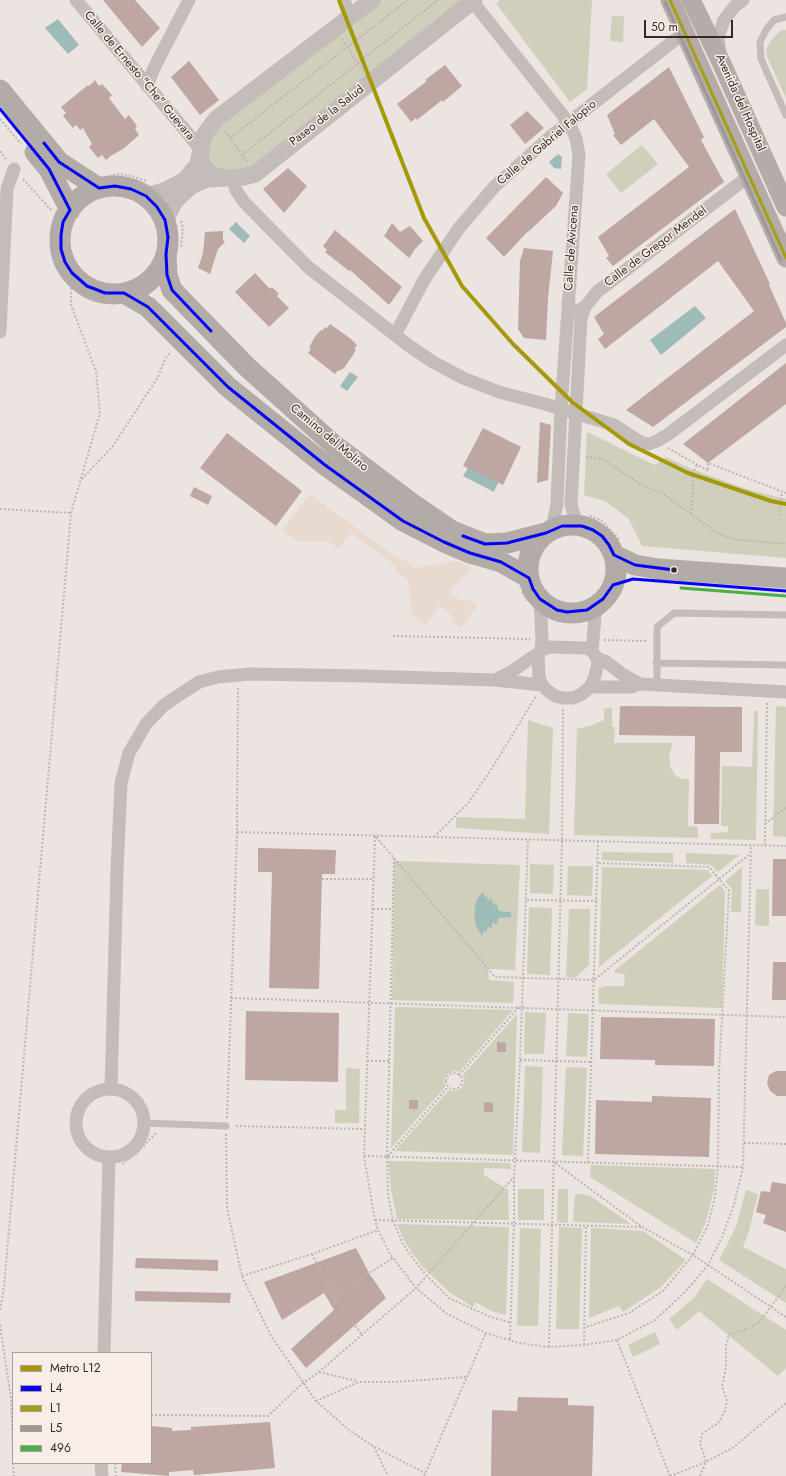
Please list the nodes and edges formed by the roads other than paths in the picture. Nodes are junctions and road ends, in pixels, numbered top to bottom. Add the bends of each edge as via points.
1 (76, 0) edge
2 (189, 0) edge
3 (344, 0) edge
4 (372, 0) edge
5 (670, 0) edge
6 (691, 0) edge
7 (744, 0) edge
8 (473, 1) edge
9 (350, 17) junction
10 (786, 17) edge
11 (684, 32) junction
12 (721, 62) junction
13 (147, 86) junction
14 (0, 90) edge
15 (0, 109) edge
16 (786, 115) edge
17 (569, 123) junction
18 (201, 151) junction
19 (14, 169) road end
20 (749, 176) junction
21 (232, 178) junction
22 (103, 182) junction
23 (162, 196) junction
24 (786, 207) edge
25 (60, 215) junction
26 (165, 220) junction
27 (174, 254) junction
28 (786, 258) edge
29 (124, 293) junction
30 (568, 302) junction
31 (585, 307) junction
32 (0, 332) edge
33 (395, 335) junction
34 (786, 345) edge
35 (561, 408) junction
36 (575, 412) junction
37 (578, 519) junction
38 (549, 531) junction
39 (618, 550) junction
40 (529, 578) junction
41 (786, 578) edge
42 (612, 585) junction
43 (786, 591) edge
44 (540, 599) junction
45 (596, 605) junction
46 (786, 615) edge
47 (540, 648) junction
48 (594, 650) junction
49 (656, 663) junction
50 (786, 665) edge
51 (495, 680) junction
52 (640, 684) junction
53 (542, 685) junction
54 (656, 686) junction
55 (590, 687) junction
56 (786, 692) edge
57 (111, 1089) junction
58 (144, 1124) junction
59 (226, 1126) road end
60 (113, 1162) junction
61 (104, 1352) edge
62 (101, 1464) edge
63 (102, 1476) edge

1 - 13 street, Calle de Ernesto "Che" Guevara
2 - 13 street
3 - 9 street
4 - 9 street
5 - 11 main road, Avenida del Hospital
6 - 12 main road, Avenida del Hospital
7 - 12 street via 735,6 724,20 718,37
8 - 17 street, Calle de Avicena
8 - 21 street, Paseo de la Salud via 255,174
9 - 18 street via 216,119 204,135
10 - 16 lane via 774,20 760,42 761,59
11 - 17 street, Calle de Gabriel Falopio
11 - 20 main road, Avenida del Hospital
12 - 24 main road, Avenida del Hospital
13 - 18 street, Calle de Ernesto "Che" Guevara
14 - 22 main road via 59,162
15 - 25 main road via 49,169
17 - 30 street, Calle de Avicena via 576,138 579,155
17 - 33 street, Calle de Gabriel Falopio via 495,186 459,228 424,280
18 - 21 street, Paseo de la Salud via 206,166 212,172
18 - 23 street via 198,164 185,180
19 - 32 street via 7,189
20 - 28 main road, Avenida del Hospital
20 - 31 street, Calle de Gregor Mendel via 597,292
21 - 23 street, Paseo de la Salud via 207,179
21 - 33 street via 244,202 308,266
22 - 23 main road
22 - 25 main road
23 - 26 street, Paseo de la Salud
23 - 26 main road via 157,207
25 - 29 main road via 61,249 72,273 87,286 105,293
26 - 27 main road
27 - 29 main road via 143,286
27 - 38 main road, Camino del Molino via 166,275 172,290 246,367 334,445 411,503 452,531 484,544 507,543
29 - 40 main road, Camino del Molino via 148,307 228,387 325,465 403,521 470,553 501,562
30 - 31 street via 574,311
30 - 35 street, Calle de Avicena
31 - 36 street via 581,318
33 - 35 street via 433,362 463,378 499,392
34 - 36 street via 670,433 649,444 642,443 614,425
35 - 36 street
35 - 38 street, Calle de Avicena via 556,514
36 - 37 street via 571,504
37 - 38 main road via 572,525
37 - 39 main road
38 - 40 main road via 537,542 531,553 528,565
39 - 41 main road via 635,565 658,569
39 - 42 main road
40 - 44 main road
42 - 43 main road via 633,579
42 - 45 main road
44 - 45 main road via 553,608 567,612 587,610
44 - 47 street
45 - 48 street
46 - 49 lane via 674,613 657,627
47 - 48 street
47 - 51 street via 531,658
47 - 53 street via 539,677
48 - 52 street via 622,674
48 - 55 street via 598,664
49 - 50 lane
49 - 54 lane
51 - 53 street
51 - 57 street via 365,676 218,677 199,682 164,705 146,724 129,753 121,783
52 - 54 street
52 - 55 street via 632,687
53 - 55 street via 555,696 563,698 573,698
54 - 56 street
57 - 58 street via 120,1090 135,1100 143,1115
57 - 60 street via 90,1094 77,1111 75,1122 76,1132 88,1150
58 - 59 lane
58 - 60 street via 137,1144
60 - 61 street
62 - 63 street

